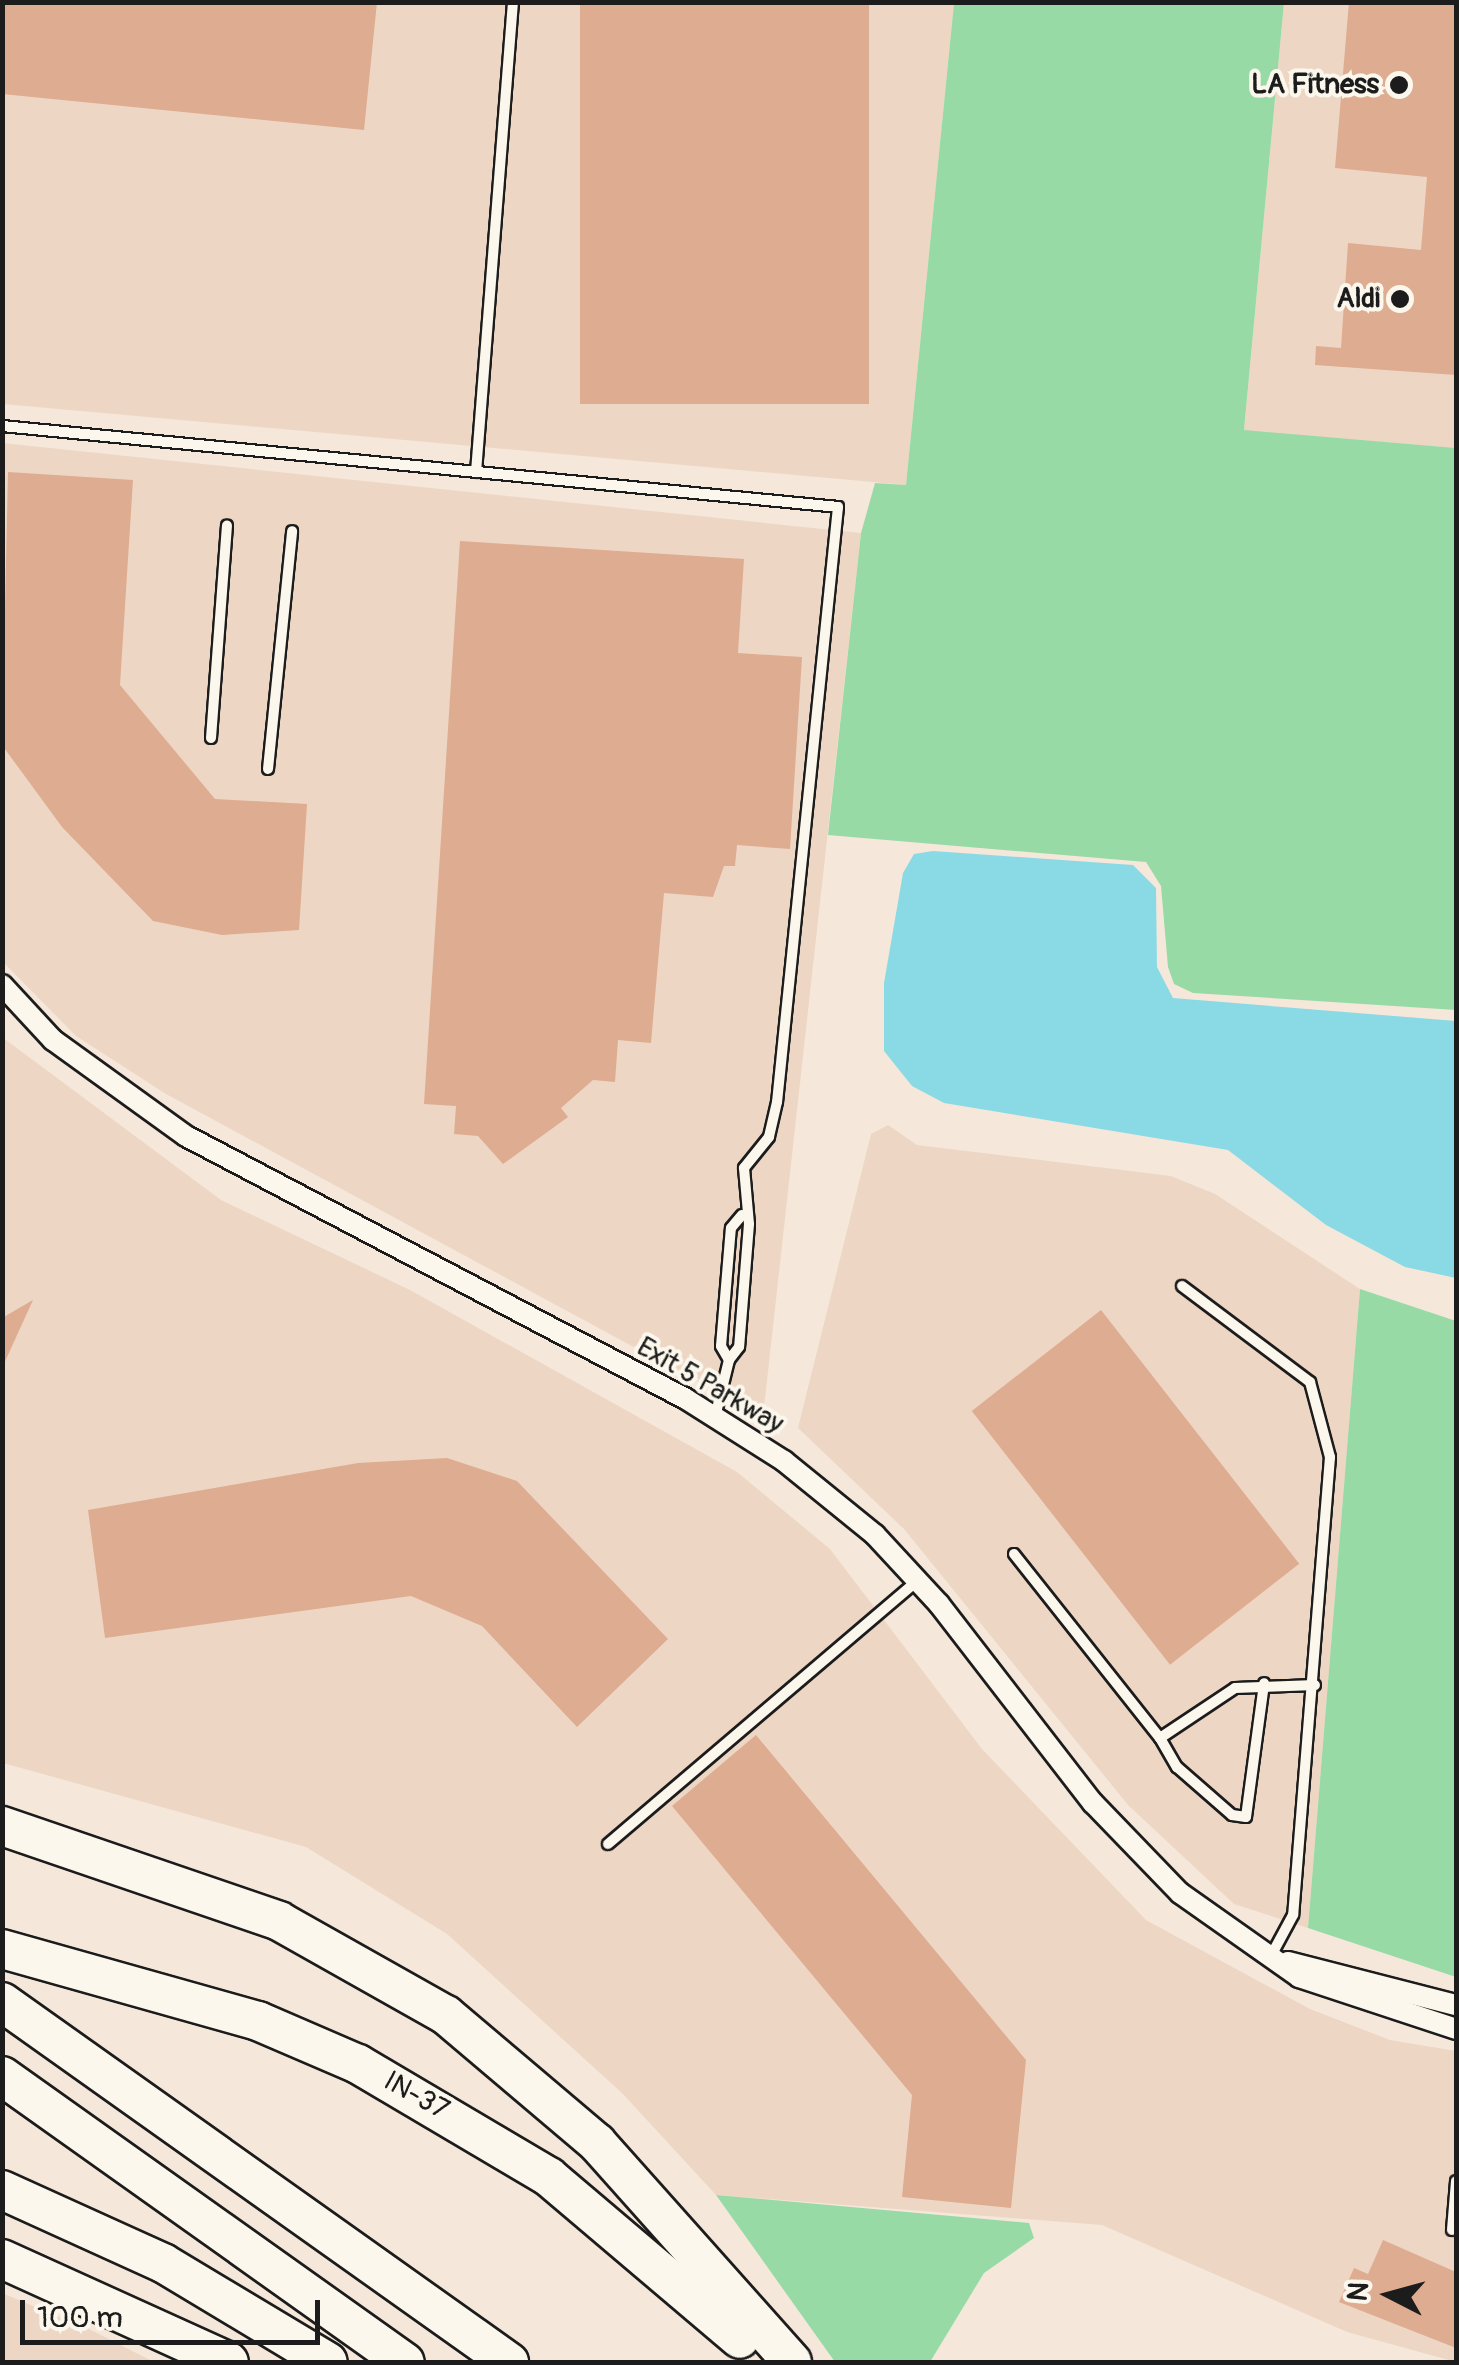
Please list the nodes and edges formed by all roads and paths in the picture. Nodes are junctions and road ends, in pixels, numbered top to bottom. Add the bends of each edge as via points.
1 (514, 2) edge
2 (2, 426) edge
3 (476, 472) junction
4 (226, 526) dead end
5 (292, 532) dead end
6 (211, 738) dead end
7 (268, 769) dead end
8 (2, 984) edge
9 (742, 1215) junction
10 (1182, 1286) dead end
11 (729, 1360) junction
12 (715, 1417) junction
13 (1014, 1554) dead end
14 (917, 1580) junction
15 (1264, 1683) junction
16 (1315, 1684) junction
17 (1160, 1738) junction
18 (2, 1826) edge
19 (608, 1844) dead end
20 (2, 1949) edge
21 (1280, 1958) junction
22 (2, 2002) edge
23 (1456, 2004) edge
24 (1456, 2029) edge
25 (2, 2076) edge
26 (1456, 2181) edge
27 (2, 2190) edge
28 (1456, 2195) edge
29 (1452, 2230) dead end
30 (2, 2258) edge
31 (229, 2362) edge
32 (328, 2362) edge
33 (405, 2362) edge
34 (509, 2362) edge
35 (763, 2362) edge
36 (792, 2362) edge

1 - 3 lane
2 - 3 lane
3 - 9 lane via 838,507 777,1102 768,1138 744,1168
4 - 6 lane
5 - 7 lane
8 - 12 street, Exit 5 Parkway via 54,1040 186,1136
9 - 11 lane via 730,1248 722,1346
9 - 11 lane via 749,1224 739,1347
10 - 16 lane via 1310,1382 1330,1457
11 - 12 lane
12 - 14 street, Exit 5 Parkway via 799,1473
13 - 17 lane
14 - 19 lane
14 - 21 street, Exit 5 Parkway via 1131,1846
15 - 16 lane
15 - 17 lane via 1236,1688
15 - 17 lane via 1246,1816 1232,1815 1177,1767
16 - 21 lane via 1293,1915
18 - 36 highway via 279,1922 446,2015 597,2143
20 - 35 highway, IN-37 via 115,1978 306,2042 486,2135 626,2234
21 - 23 street, Exit 5 Parkway
21 - 24 street, Exit 5 Parkway via 1342,1994
22 - 34 highway
25 - 33 highway
26 - 28 lane
27 - 32 highway via 164,2263
28 - 29 lane
30 - 31 highway

